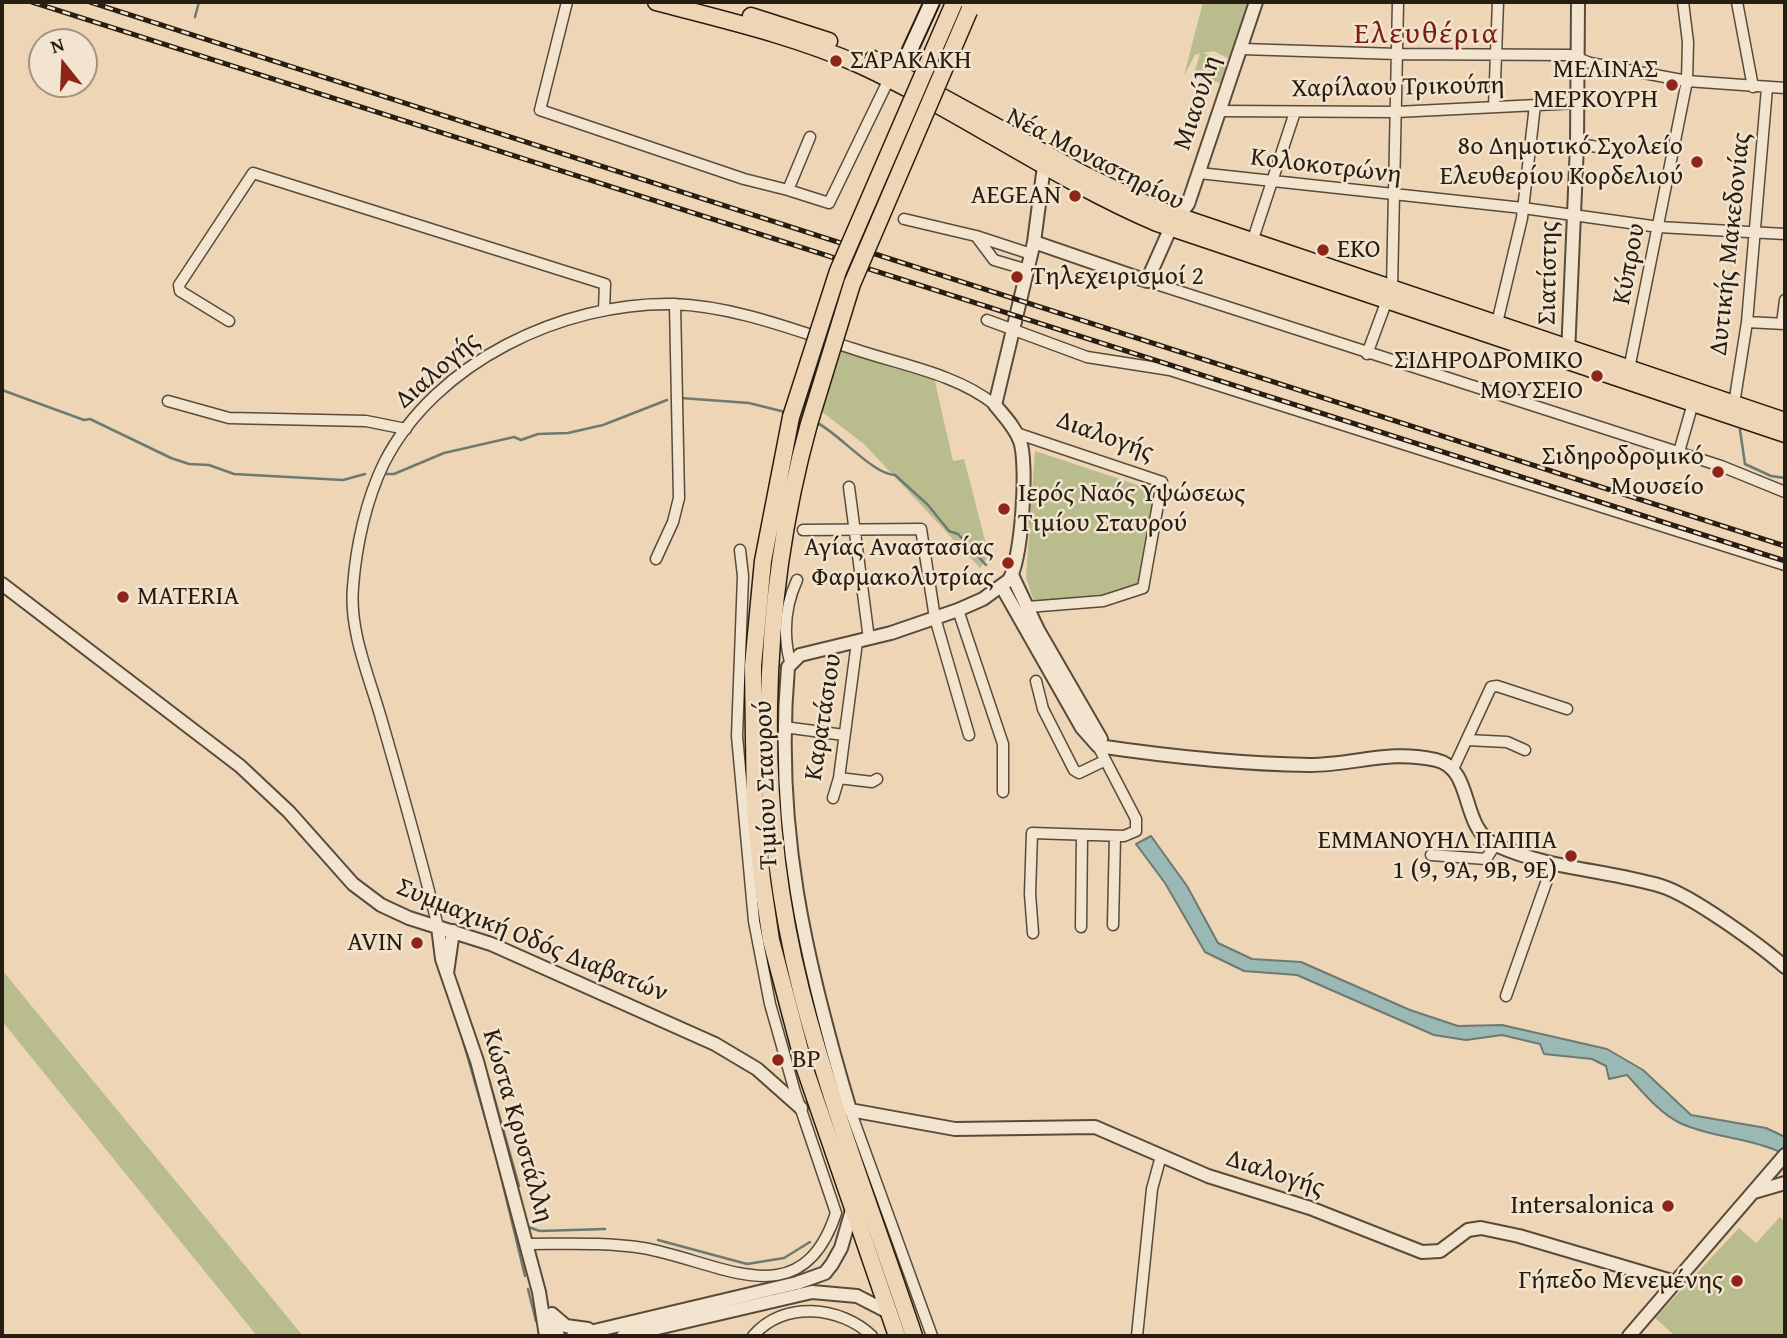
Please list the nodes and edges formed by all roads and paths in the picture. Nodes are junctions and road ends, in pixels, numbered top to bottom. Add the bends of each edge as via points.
1 (567, 2) edge
2 (656, 2) edge
3 (697, 2) edge
4 (932, 2) edge
5 (954, 2) edge
6 (1256, 2) edge
7 (1398, 2) edge
8 (1498, 2) edge
9 (1578, 2) edge
10 (1683, 2) edge
11 (1737, 2) edge
12 (971, 6) edge
13 (1242, 48) junction
14 (1397, 54) junction
15 (1496, 54) junction
16 (1578, 57) junction
17 (894, 75) junction
18 (1687, 80) junction
19 (1753, 87) junction
20 (1767, 88) junction
21 (1785, 88) edge
22 (1577, 103) junction
23 (1535, 105) junction
24 (1494, 107) junction
25 (1220, 111) junction
26 (1295, 112) junction
27 (1396, 112) junction
28 (810, 137) dead end
29 (1577, 144) junction
30 (1620, 150) dead end
31 (1044, 166) junction
32 (1199, 173) junction
33 (1273, 183) junction
34 (788, 190) junction
35 (1394, 196) junction
36 (1523, 208) junction
37 (1573, 215) junction
38 (904, 219) dead end
39 (1174, 222) junction
40 (1659, 227) junction
41 (1753, 232) junction
42 (1785, 234) edge
43 (976, 236) junction
44 (1252, 242) junction
45 (1033, 248) junction
46 (1028, 270) junction
47 (1147, 281) junction
48 (1389, 294) junction
49 (1785, 300) edge
50 (676, 304) junction
51 (604, 310) junction
52 (987, 320) dead end
53 (229, 321) dead end
54 (1747, 322) junction
55 (1497, 323) junction
56 (1784, 324) edge
57 (1013, 332) junction
58 (1523, 339) junction
59 (1367, 354) junction
60 (1568, 355) junction
61 (1598, 365) junction
62 (1629, 369) junction
63 (168, 401) dead end
64 (1693, 403) junction
65 (1734, 404) junction
66 (995, 405) junction
67 (1785, 421) edge
68 (406, 429) junction
69 (1016, 433) junction
70 (1785, 434) edge
71 (1679, 452) junction
72 (849, 487) dead end
73 (1785, 492) edge
74 (803, 530) dead end
75 (856, 531) junction
76 (740, 550) dead end
77 (656, 559) dead end
78 (1785, 565) edge
79 (1012, 575) junction
80 (797, 580) dead end
81 (2, 584) edge
82 (1002, 587) junction
83 (1028, 607) junction
84 (958, 610) junction
85 (935, 618) junction
86 (863, 640) junction
87 (790, 662) junction
88 (1036, 681) dead end
89 (1567, 709) dead end
90 (784, 727) junction
91 (844, 734) junction
92 (970, 735) dead end
93 (1466, 740) junction
94 (1105, 747) junction
95 (1525, 750) dead end
96 (1104, 761) junction
97 (1454, 767) junction
98 (839, 778) junction
99 (877, 779) dead end
100 (1003, 792) dead end
101 (833, 798) dead end
102 (1082, 835) junction
103 (1115, 836) junction
104 (1495, 845) junction
105 (1431, 855) dead end
106 (1553, 863) junction
107 (1113, 925) dead end
108 (438, 927) junction
109 (1081, 927) dead end
110 (453, 931) junction
111 (1033, 933) dead end
112 (1785, 967) edge
113 (447, 973) junction
114 (1506, 996) dead end
115 (801, 1108) junction
116 (850, 1110) junction
117 (1161, 1156) junction
118 (1780, 1164) edge
119 (1785, 1183) edge
120 (1753, 1192) junction
121 (852, 1210) junction
122 (526, 1244) junction
123 (1675, 1282) junction
124 (540, 1292) junction
125 (888, 1312) junction
126 (552, 1314) junction
127 (613, 1327) junction
128 (546, 1336) edge
129 (558, 1336) edge
130 (573, 1336) edge
131 (623, 1336) edge
132 (753, 1336) edge
133 (872, 1336) edge
134 (897, 1336) edge
135 (914, 1336) edge
136 (932, 1336) edge
137 (1138, 1336) edge
138 (1629, 1336) edge

1 - 34 street via 540,110
2 - 17 main road, Νέα Μοναστηρίου via 794,40
3 - 17 main road, Νέα Μοναστηρίου via 801,31
4 - 17 main road
5 - 121 main road, bridge via 817,329 791,417 762,561 757,615 752,711 755,812 771,940 804,1069
6 - 13 street, Μιαούλη
7 - 14 street
8 - 15 street
9 - 16 street, Σιατίστης
10 - 18 street, Κύπρου
11 - 19 street
12 - 135 main road, bridge via 852,285 809,424 784,539 774,628 770,727 774,814 781,882 804,1002
13 - 14 street
13 - 25 street, Μιαούλη
14 - 15 street
14 - 27 street
15 - 16 street
15 - 24 street
16 - 18 street
16 - 22 street, Σιατίστης
17 - 31 main road, Νέα Μοναστηρίου
17 - 34 street via 829,203
17 - 39 main road, Νέα Μοναστηρίου
18 - 19 street
18 - 40 street, Κύπρου
19 - 20 street
20 - 21 street
20 - 41 street, Δυτικής Μακεδονίας
22 - 23 street, Χαρίλαου Τρικούπη
22 - 29 street, Σιατίστης
23 - 24 street, Χαρίλαου Τρικούπη
23 - 36 street
24 - 27 street, Χαρίλαου Τρικούπη
25 - 26 street, Χαρίλαου Τρικούπη
25 - 32 street, Μιαούλη
26 - 27 street, Χαρίλαου Τρικούπη
26 - 33 street
27 - 35 street
28 - 34 street
29 - 30 street
29 - 37 street, Σιατίστης
31 - 39 main road, Νέα Μοναστηρίου via 1116,205
31 - 45 street
32 - 33 street, Κολοκοτρώνη
32 - 39 street, Μιαούλη via 1188,204
33 - 35 street, Κολοκοτρώνη
33 - 44 street
35 - 36 street, Κολοκοτρώνη
35 - 48 street
36 - 37 street, Κολοκοτρώνη
36 - 55 street
37 - 40 street, Κολοκοτρώνη
37 - 60 street, Σιατίστης
38 - 43 street
39 - 44 main road, Νέα Μοναστηρίου
39 - 47 street, Μιαούλη
39 - 48 main road, Νέα Μοναστηρίου
40 - 41 street, Κολοκοτρώνη
40 - 62 street, Κύπρου
41 - 42 street, Κολοκοτρώνη
41 - 54 street, Δυτικής Μακεδονίας
43 - 45 street
43 - 46 street via 994,260
44 - 48 main road, Νέα Μοναστηρίου
45 - 46 street
45 - 47 street
46 - 57 street
47 - 59 street
48 - 55 main road, Νέα Μοναστηρίου
48 - 58 main road, Νέα Μοναστηρίου
48 - 59 street
49 - 56 street
50 - 51 street, Διαλογής
50 - 66 street, Διαλογής via 720,309 804,333 958,383
50 - 77 street via 679,498
51 - 53 street via 605,284 253,173 179,285 180,291
51 - 68 street, Διαλογής via 542,328 494,351 449,386
52 - 57 street
54 - 56 street
54 - 65 street, Δυτικής Μακεδονίας
55 - 58 main road, Νέα Μοναστηρίου
57 - 66 street
57 - 78 street via 1087,357 1170,370
58 - 60 main road
59 - 71 street
60 - 61 main road
61 - 62 main road
61 - 64 main road
62 - 65 main road
63 - 68 street via 229,418 366,421
64 - 70 main road
64 - 71 street
65 - 67 main road
66 - 69 street
68 - 108 street, Διαλογής via 385,461 370,499 359,543 352,611
69 - 79 street via 1023,453 1023,487
69 - 83 street, Διαλογής via 1162,482 1143,588 1103,601
71 - 73 street
72 - 75 street, Καρατάσιου
74 - 75 street
75 - 85 street via 921,529
75 - 86 street, Καρατάσιου
76 - 115 street via 737,736 754,921 770,1004
79 - 82 street, Τιμίου Σταυρού
79 - 83 street
80 - 87 street via 787,607
81 - 108 street, Συμμαχική Οδός Διαβατών via 246,771 363,894 388,909
82 - 84 street, Τιμίου Σταυρού
82 - 94 street via 1082,728
83 - 94 street
84 - 85 street, Τιμίου Σταυρού
84 - 100 street via 1003,744
85 - 86 street, Τιμίου Σταυρού
85 - 92 street
86 - 87 street, Τιμίου Σταυρού via 800,655
86 - 91 street, Καρατάσιου
87 - 90 street, Τιμίου Σταυρού
88 - 96 street via 1043,709 1074,770 1079,773
89 - 93 street via 1493,686
90 - 91 street
90 - 116 street, Τιμίου Σταυρού via 788,842 797,905 813,985
91 - 98 street, Καρατάσιου
93 - 95 street via 1507,742
93 - 97 street
94 - 96 street
94 - 97 street via 1310,765 1393,755 1434,759
96 - 103 street via 1137,826 1131,834
97 - 104 street via 1477,830
98 - 99 street
98 - 101 street, Καρατάσιου
102 - 103 street
102 - 109 street
102 - 111 street via 1032,833
103 - 107 street
104 - 105 street via 1486,859
104 - 106 street
106 - 112 street via 1671,890
106 - 114 street
108 - 110 street, Συμμαχική Οδός Διαβατών
108 - 113 street, Κώστα Κρυστάλλη
110 - 113 street, Κώστα Κρυστάλλη
110 - 115 street, Συμμαχική Οδός Διαβατών via 723,1047 764,1074
113 - 122 street, Κώστα Κρυστάλλη via 477,1061
115 - 122 street via 836,1213 825,1242 788,1273 747,1276 615,1244
116 - 117 street, Διαλογής via 955,1129 1089,1126
116 - 136 street
117 - 123 street, Διαλογής via 1422,1252 1440,1251 1468,1230 1481,1228
117 - 137 street via 1152,1189
118 - 119 street
118 - 120 street
119 - 120 street
120 - 123 street
121 - 125 main road
121 - 127 street via 841,1248 825,1273
122 - 124 street, Κώστα Κρυστάλλη
123 - 138 street
124 - 126 street, Κώστα Κρυστάλλη
124 - 128 street, Κώστα Κρυστάλλη
125 - 131 street via 858,1296 812,1292
125 - 134 main road
126 - 127 street via 575,1329
126 - 129 street, Κώστα Κρυστάλλη
127 - 130 street
132 - 133 street via 775,1320 800,1311 833,1312

